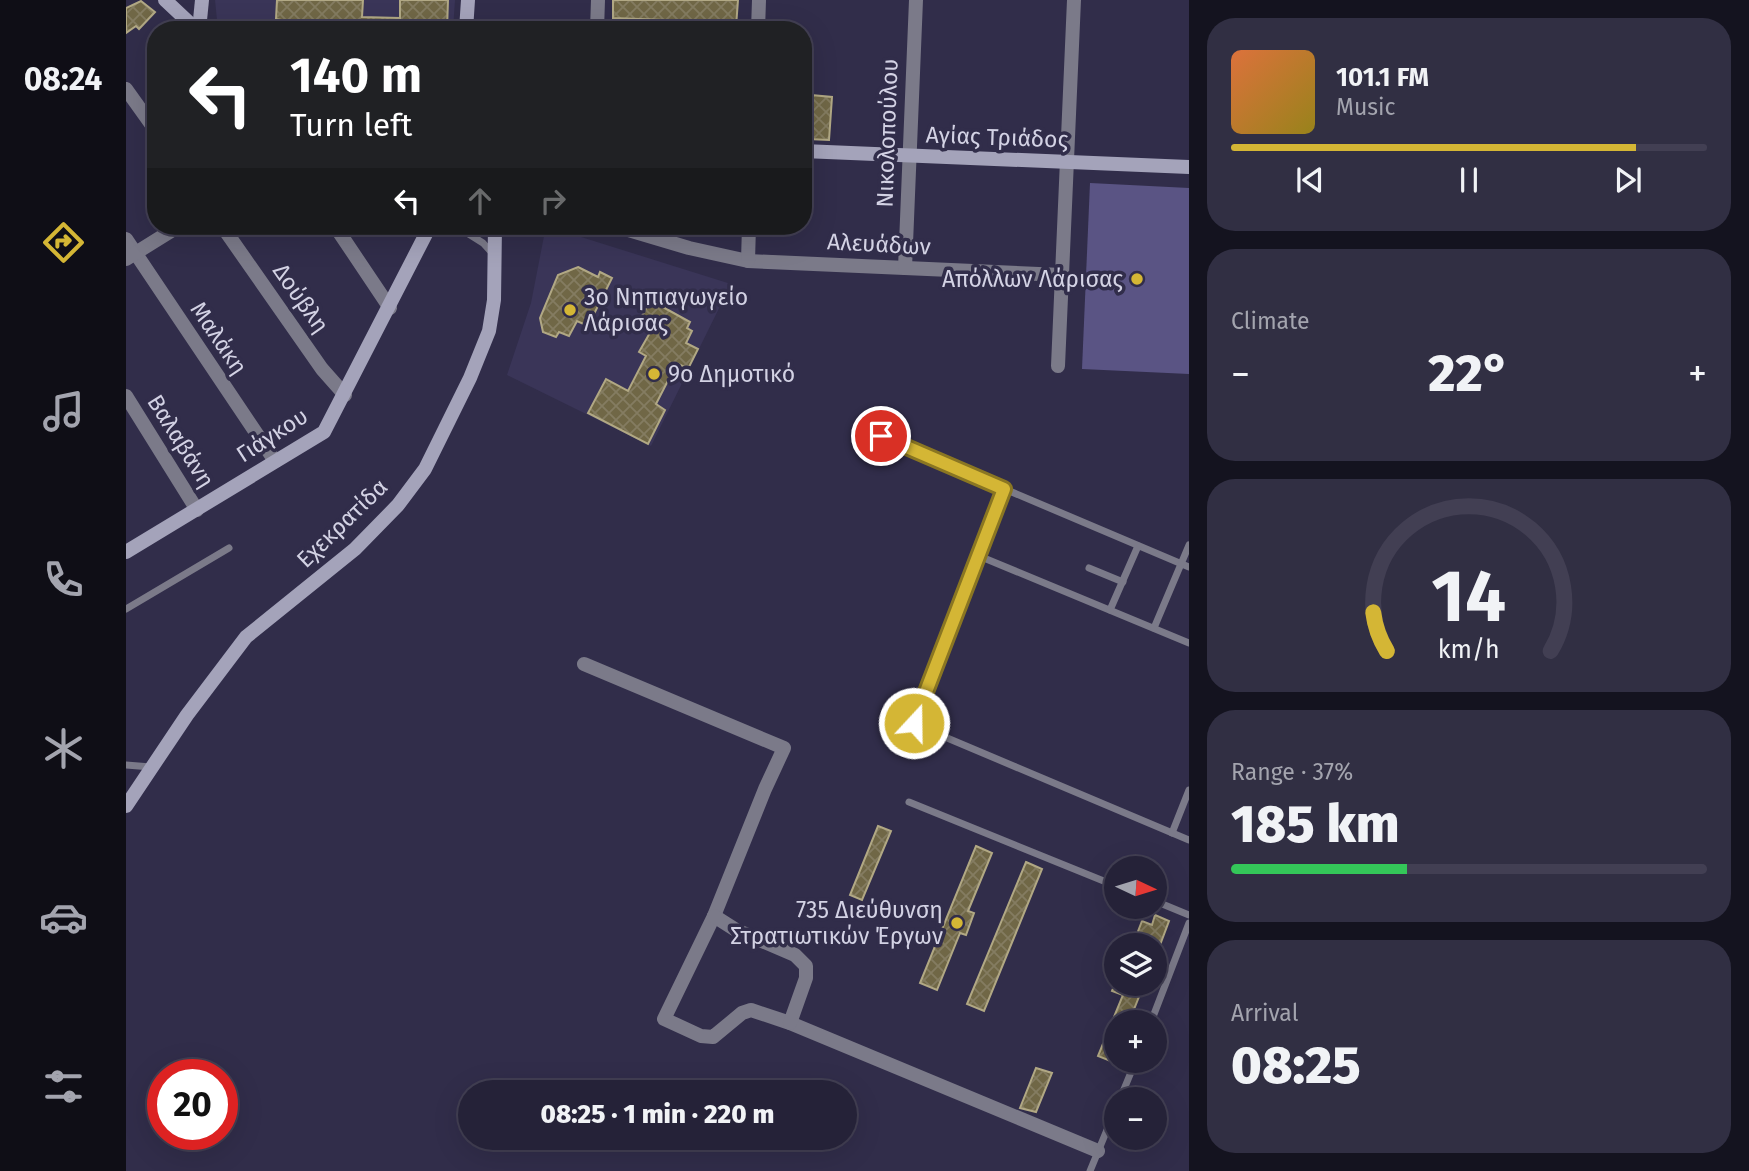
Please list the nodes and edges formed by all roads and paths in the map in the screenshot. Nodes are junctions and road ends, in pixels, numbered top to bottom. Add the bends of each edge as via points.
1 (165, 0) edge
2 (202, 0) edge
3 (468, 0) edge
4 (598, 0) edge
5 (759, 0) edge
6 (916, 0) edge
7 (1074, 0) edge
8 (188, 21) edge
9 (199, 21) edge
10 (467, 21) edge
11 (597, 21) edge
12 (758, 21) edge
13 (126, 89) edge
14 (147, 118) edge
15 (812, 151) edge
16 (909, 156) junction
17 (1067, 162) junction
18 (1189, 167) edge
19 (165, 235) edge
20 (228, 235) edge
21 (341, 235) edge
22 (423, 235) edge
23 (474, 235) edge
24 (495, 235) edge
25 (645, 235) edge
26 (749, 235) edge
27 (126, 239) edge
28 (495, 255) junction
29 (131, 256) edge
30 (748, 261) junction
31 (905, 268) junction
32 (1062, 275) junction
33 (390, 308) junction
34 (1058, 366) dead end
35 (345, 395) junction
36 (126, 396) edge
37 (881, 436) dead end
38 (275, 461) junction
39 (1004, 489) junction
40 (197, 510) junction
41 (1189, 545) edge
42 (1138, 546) junction
43 (229, 548) dead end
44 (127, 549) edge
45 (979, 555) junction
46 (1185, 566) edge
47 (1089, 568) dead end
48 (1123, 582) junction
49 (126, 609) edge
50 (1110, 610) junction
51 (1154, 628) junction
52 (1189, 643) edge
53 (584, 664) dead end
54 (126, 765) edge
55 (152, 768) junction
56 (1189, 790) edge
57 (909, 802) dead end
58 (126, 806) edge
59 (1172, 833) junction
60 (1189, 840) edge
61 (1104, 881) edge
62 (1167, 906) edge
63 (1189, 915) edge
64 (714, 916) junction
65 (1189, 923) edge
66 (1156, 1010) edge
67 (790, 1023) junction
68 (1104, 1137) edge
69 (1098, 1152) junction
70 (1090, 1171) edge

1 - 8 street
2 - 9 street
3 - 10 street
4 - 11 street
5 - 12 street
6 - 16 street, Νικολοπούλου
7 - 17 street
13 - 14 street
15 - 16 street, Αγίας Τριάδος
16 - 17 street, Αγίας Τριάδος
16 - 31 street, Νικολοπούλου
17 - 18 street, Αγίας Τριάδος
17 - 32 street
19 - 29 street
20 - 35 street, Δούβλη
21 - 33 street
22 - 33 street, Γιάγκου
23 - 28 lane
24 - 28 street, Εχεκρατίδα
25 - 30 street, Αλευάδων
26 - 30 street
27 - 29 street, Μαλάκη
28 - 55 street, Εχεκρατίδα via 489,331 425,469 355,549 246,636
29 - 38 street, Μαλάκη
30 - 31 street, Αλευάδων
31 - 32 street, Αλευάδων
32 - 34 street
33 - 35 street, Γιάγκου
35 - 38 street, Γιάγκου via 324,432
36 - 40 street, Βαλαβάνη
37 - 39 lane
38 - 40 street, Γιάγκου
39 - 42 lane
39 - 45 lane
40 - 44 street, Γιάγκου
41 - 46 lane
42 - 46 lane
42 - 48 lane
43 - 49 lane
45 - 50 lane
45 - 59 lane via 914,723
46 - 51 lane
47 - 48 lane
48 - 50 lane
50 - 51 lane
51 - 52 lane
53 - 64 street via 784,748
54 - 55 lane
55 - 58 street, Εχεκρατίδα
56 - 59 lane
57 - 61 lane
59 - 60 lane
62 - 63 lane
64 - 67 street via 795,955 806,966
64 - 67 street via 664,1019 713,1037 751,1010
65 - 66 lane
67 - 69 street
68 - 69 lane
69 - 70 lane

